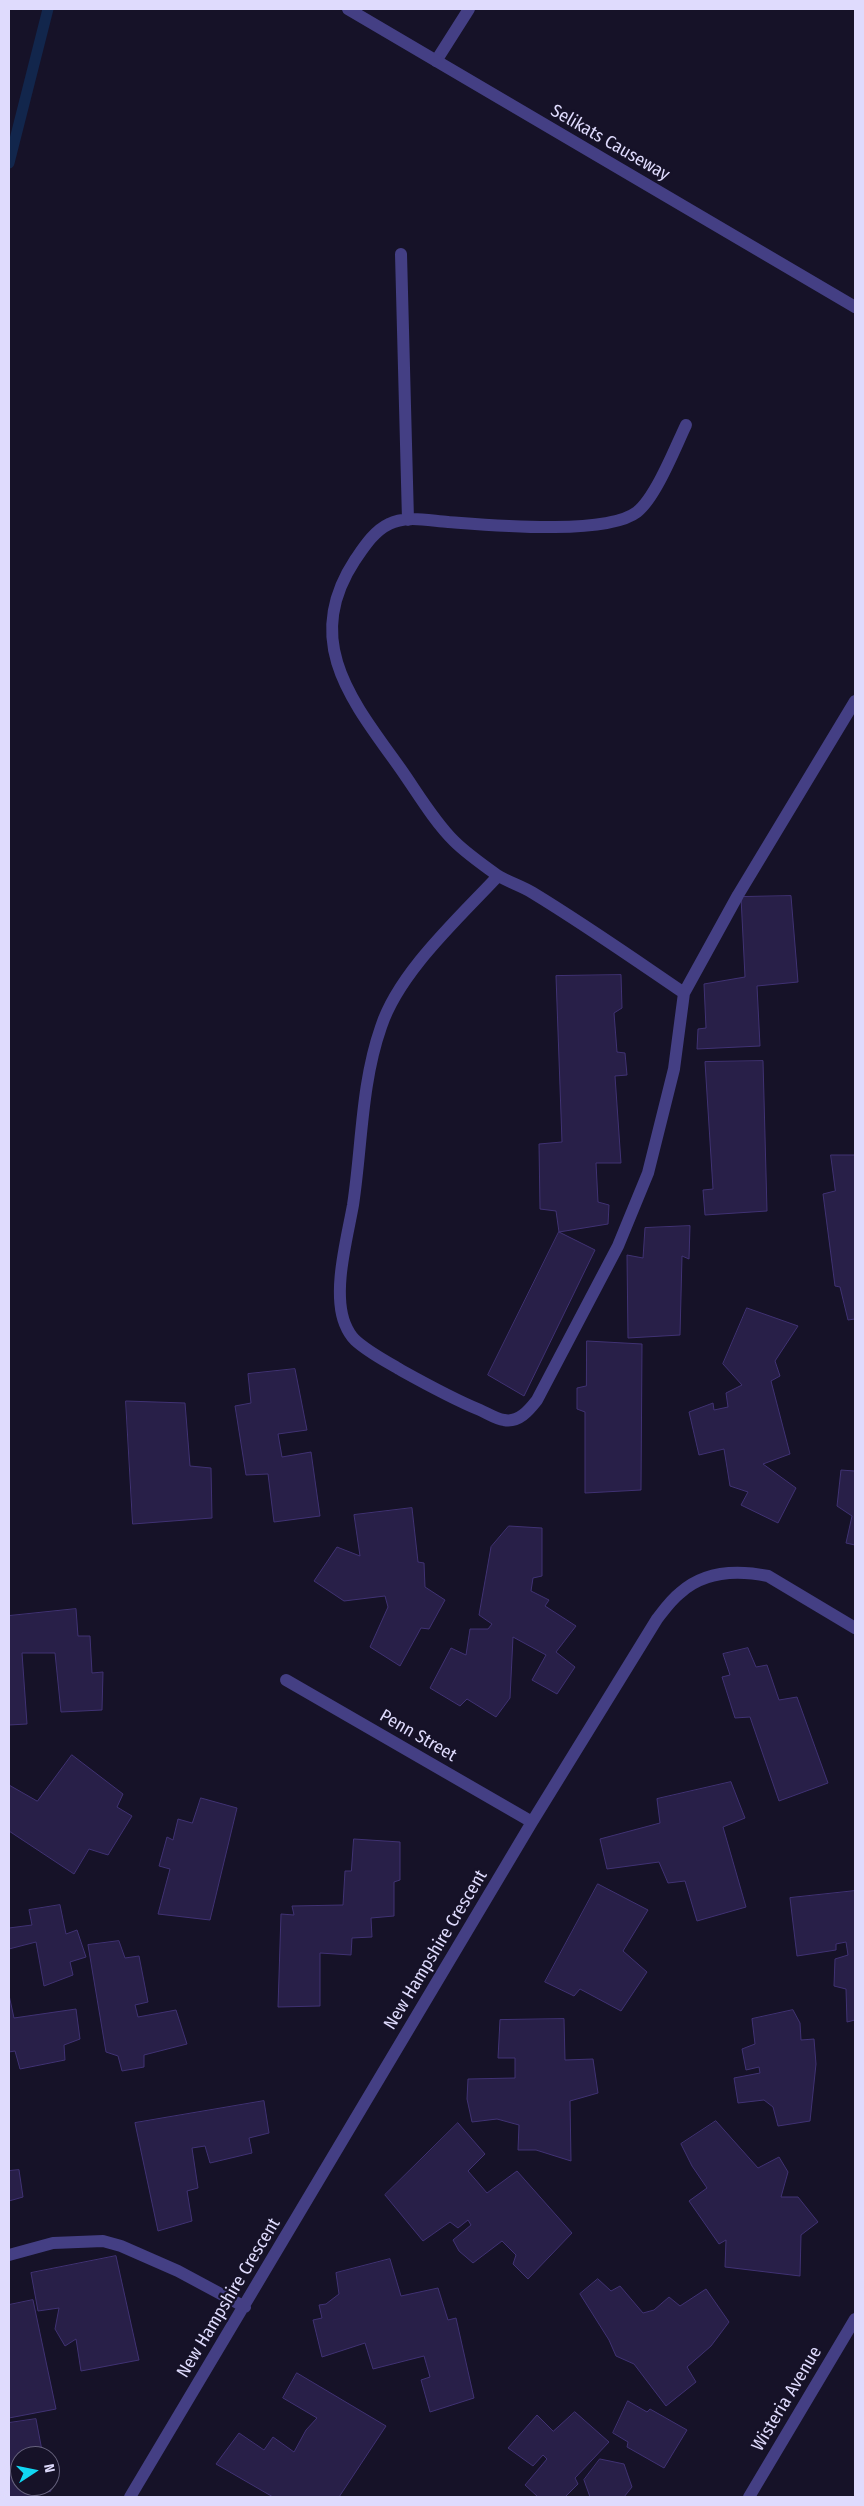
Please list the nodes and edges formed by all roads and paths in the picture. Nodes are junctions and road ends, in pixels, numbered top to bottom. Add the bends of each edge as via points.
1 (348, 9) edge
2 (469, 9) edge
3 (436, 62) junction
4 (401, 254) dead end
5 (855, 307) edge
6 (686, 425) dead end
7 (408, 520) junction
8 (855, 701) edge
9 (498, 876) junction
10 (684, 993) junction
11 (855, 1628) edge
12 (286, 1680) dead end
13 (532, 1822) junction
14 (9, 2255) edge
15 (245, 2307) junction
16 (855, 2319) edge
17 (130, 2497) edge
18 (749, 2497) edge

1 - 3 street, Selikats Causeway
2 - 3 street
3 - 5 street, Selikats Causeway
4 - 7 street
6 - 7 street via 649,500 636,513 622,520 590,525 515,526
7 - 9 street via 390,522 376,533 346,575 337,596 334,649 343,682 359,710 426,803 454,841
8 - 10 street via 738,895
9 - 10 street via 531,892
9 - 10 street via 426,954 395,997 381,1024 371,1057 341,1275 345,1324 353,1338 369,1351 447,1396 505,1421 526,1413 537,1400 618,1246 648,1173 674,1069
11 - 13 street, New Hampshire Crescent via 768,1576 718,1574 686,1588 657,1619
12 - 13 street, Penn Street
13 - 15 street, New Hampshire Crescent
14 - 15 street via 53,2243 103,2241 178,2271
15 - 17 street, New Hampshire Crescent
16 - 18 street, Wisteria Avenue

